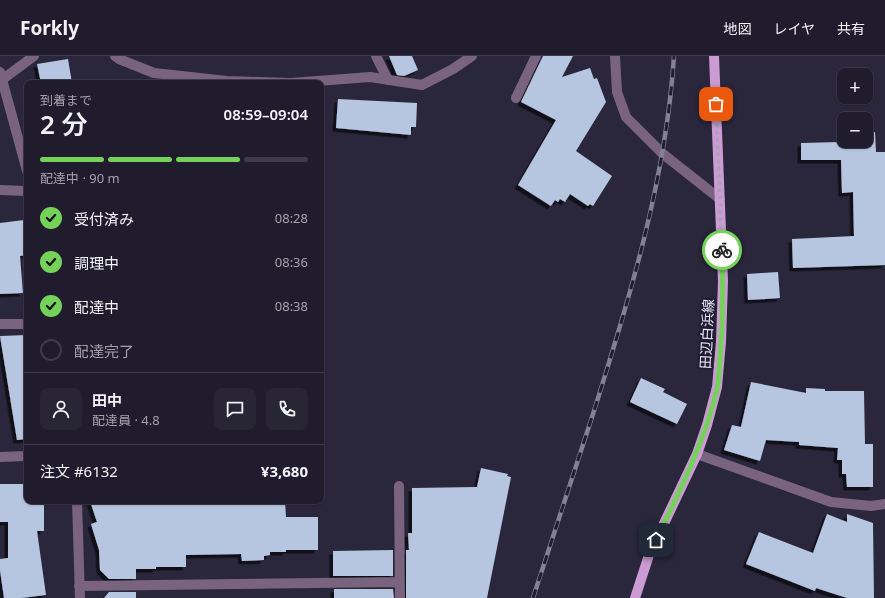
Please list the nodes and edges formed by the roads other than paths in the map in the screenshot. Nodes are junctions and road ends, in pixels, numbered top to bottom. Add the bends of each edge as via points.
1 (34, 56) edge
2 (115, 56) edge
3 (376, 56) edge
4 (472, 56) edge
5 (536, 56) edge
6 (615, 56) edge
7 (714, 56) edge
8 (1, 75) edge
9 (211, 80) edge
10 (324, 80) edge
11 (388, 80) junction
12 (516, 98) dead end
13 (24, 152) edge
14 (0, 190) edge
15 (24, 191) edge
16 (720, 199) junction
17 (0, 324) edge
18 (24, 324) edge
19 (697, 454) junction
20 (24, 456) edge
21 (0, 457) edge
22 (399, 486) dead end
23 (77, 504) edge
24 (885, 504) edge
25 (399, 582) junction
26 (79, 586) junction
27 (80, 598) edge
28 (400, 598) edge
29 (635, 598) edge

1 - 8 street
2 - 9 street via 154,73
3 - 11 street
4 - 11 street via 422,85
5 - 12 street
6 - 16 street via 617,92 626,117 663,154
7 - 16 main road, 田辺白浜線
8 - 13 street
10 - 11 street via 370,77
14 - 15 street
16 - 19 main road, 田辺白浜線 via 723,281 717,387
17 - 18 street
19 - 24 street via 831,502 871,506
19 - 29 main road, 田辺白浜線 via 649,555
20 - 21 street
22 - 25 street
23 - 26 street
25 - 26 street
25 - 28 street
26 - 27 street

